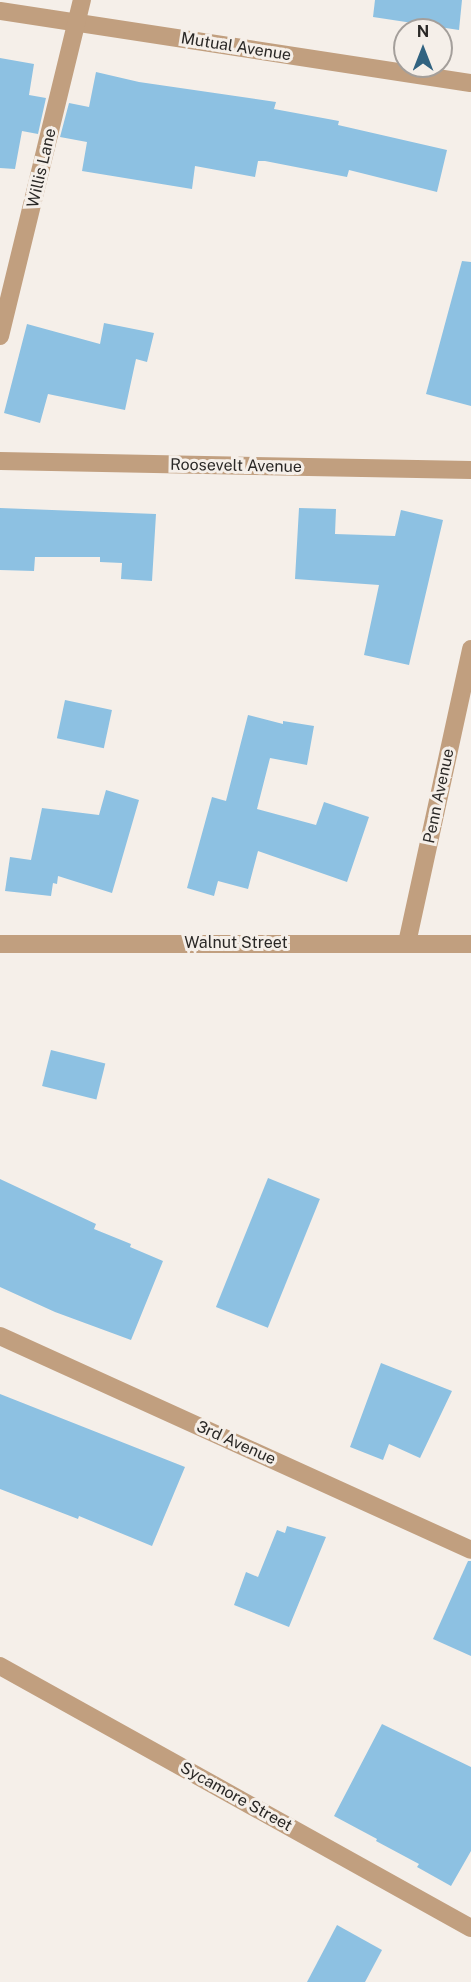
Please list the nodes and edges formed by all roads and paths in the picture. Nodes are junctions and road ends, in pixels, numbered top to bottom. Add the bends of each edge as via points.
1 (82, 0) edge
2 (0, 11) edge
3 (77, 22) junction
4 (471, 83) edge
5 (0, 336) edge
6 (0, 462) edge
7 (471, 470) edge
8 (471, 649) edge
9 (407, 943) junction
10 (0, 944) edge
11 (471, 944) edge
12 (0, 1336) edge
13 (471, 1550) edge
14 (0, 1666) edge
15 (471, 1928) edge

1 - 3 street, Willis Lane
2 - 3 street, Mutual Avenue
3 - 4 street, Mutual Avenue
3 - 5 street, Willis Lane
6 - 7 street, Roosevelt Avenue
8 - 9 street, Penn Avenue
9 - 10 street, Walnut Street
9 - 11 street, Walnut Street
12 - 13 street, 3rd Avenue
14 - 15 street, Sycamore Street

